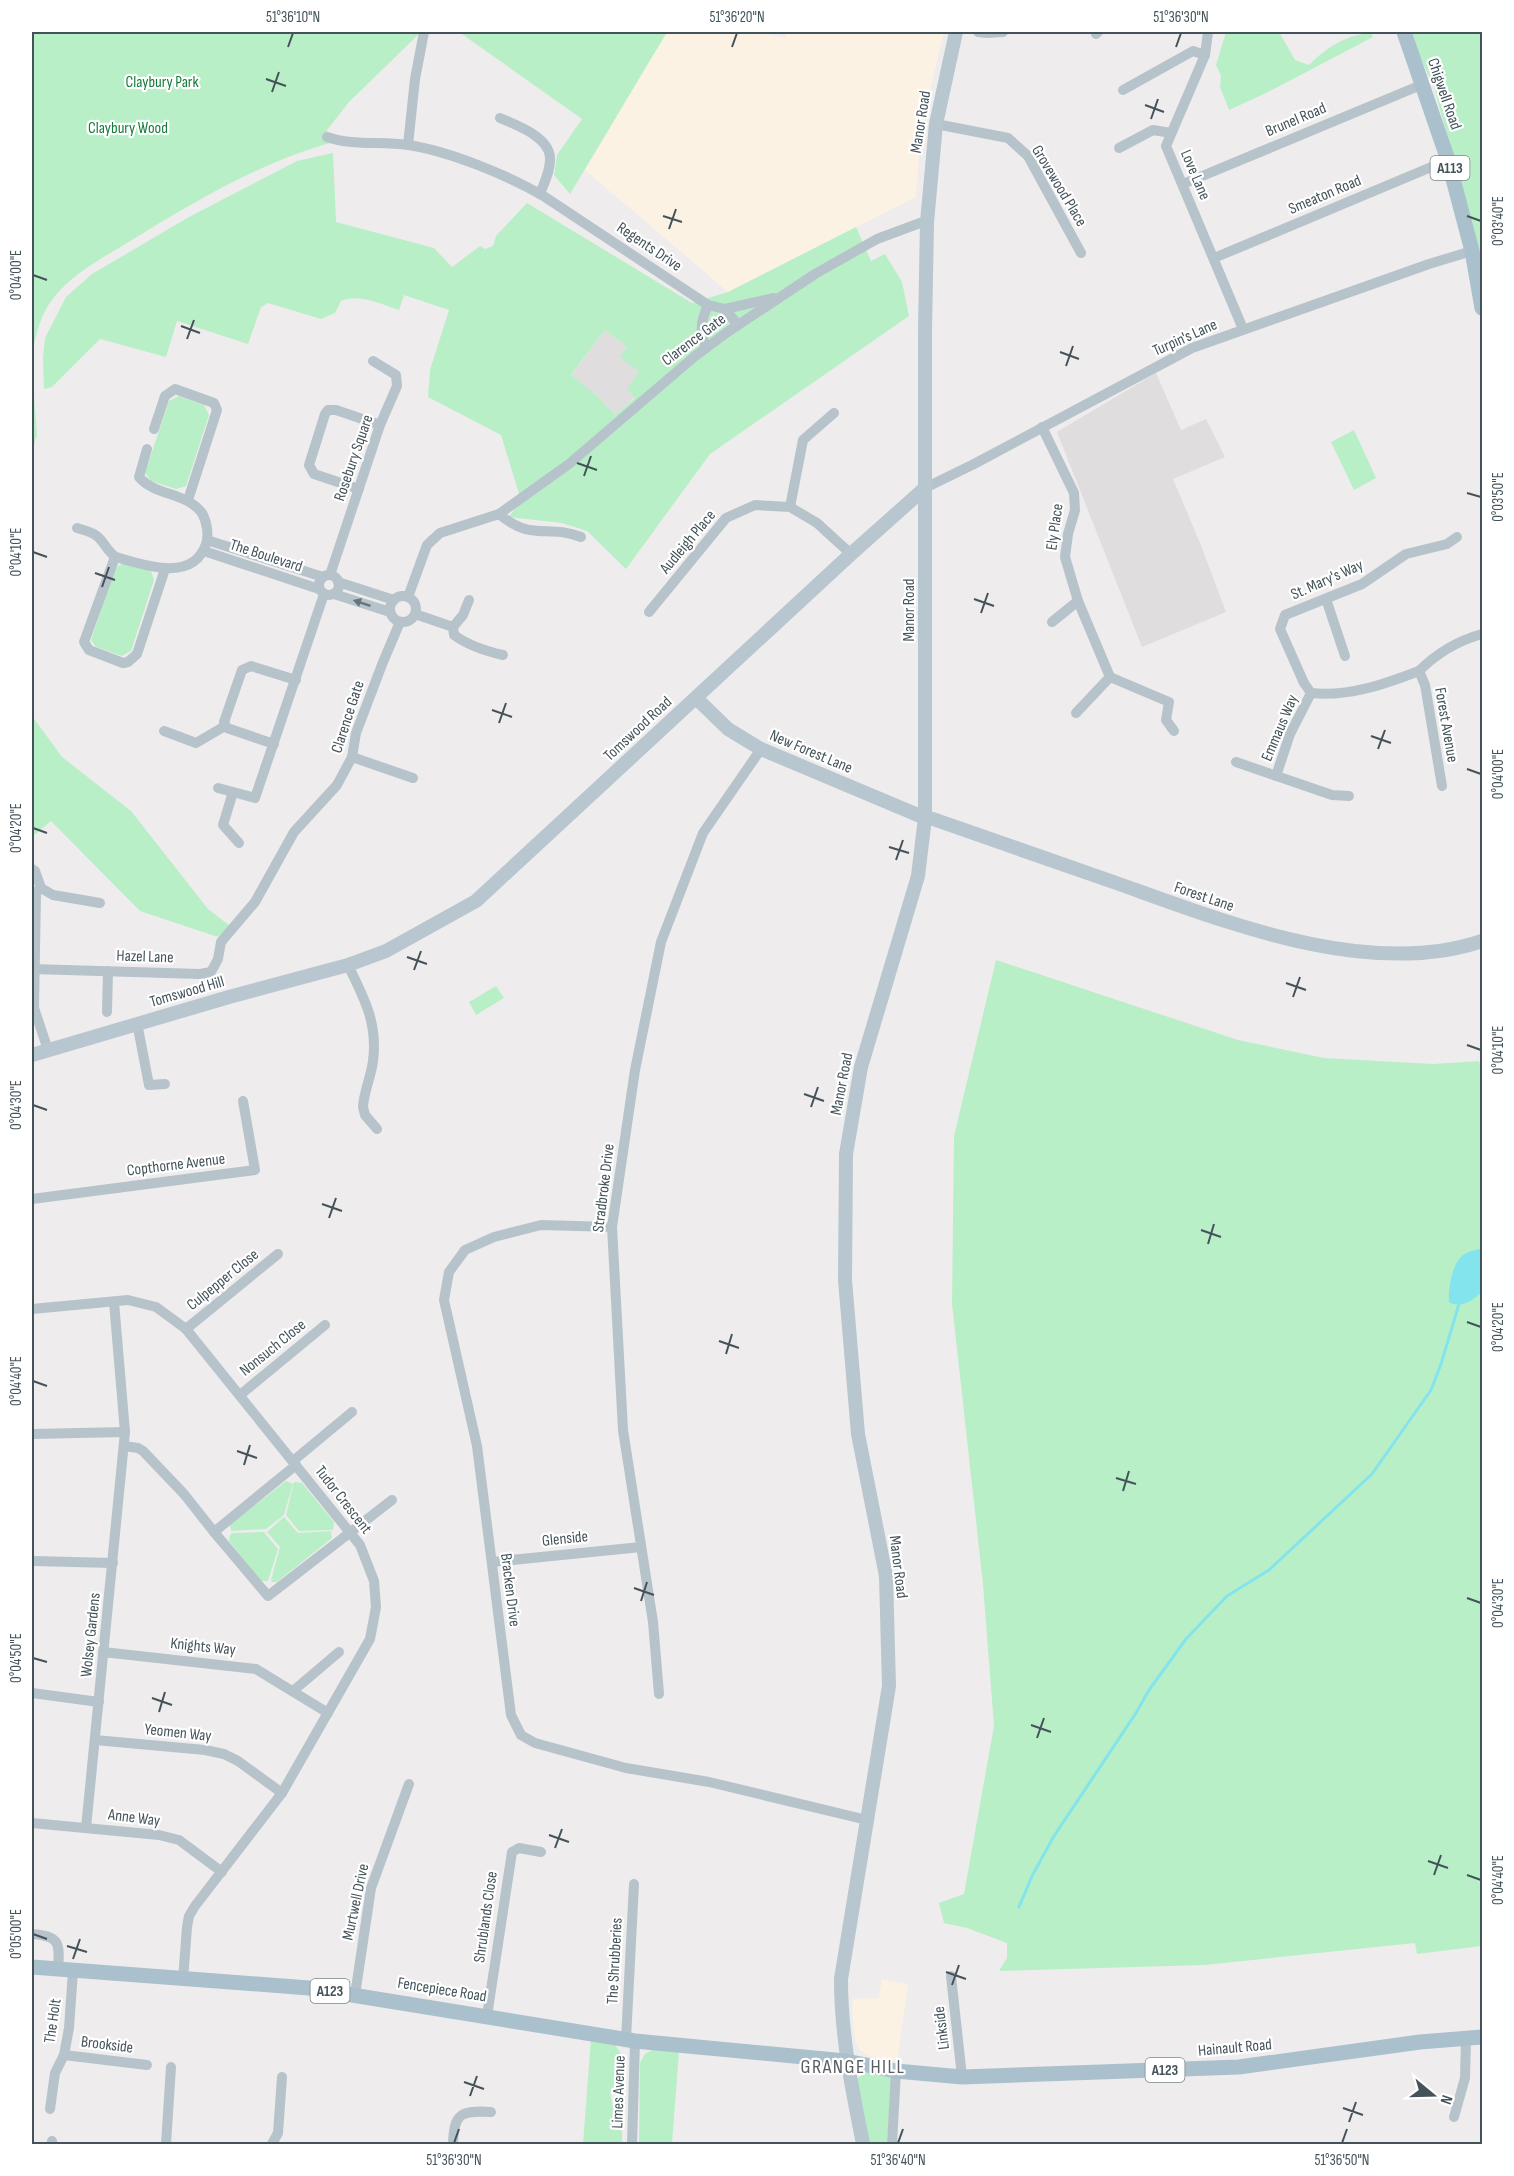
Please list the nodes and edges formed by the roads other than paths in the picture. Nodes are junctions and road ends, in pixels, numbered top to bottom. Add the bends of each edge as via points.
1 (424, 32) edge
2 (956, 32) edge
3 (978, 32) edge
4 (1003, 32) edge
5 (1208, 32) edge
6 (1404, 32) edge
7 (1205, 55) junction
8 (1421, 85) junction
9 (1123, 90) dead end
10 (500, 118) dead end
11 (936, 124) junction
12 (1171, 133) junction
13 (327, 137) dead end
14 (408, 145) junction
15 (1119, 148) dead end
16 (1448, 160) junction
17 (1183, 184) junction
18 (540, 194) junction
19 (927, 222) junction
20 (1472, 251) junction
21 (1081, 253) dead end
22 (1214, 258) junction
23 (783, 296) junction
24 (708, 305) junction
25 (1482, 308) edge
26 (725, 309) junction
27 (738, 325) junction
28 (1243, 328) junction
29 (706, 348) junction
30 (373, 361) dead end
31 (834, 413) dead end
32 (380, 425) junction
33 (1042, 427) junction
34 (154, 429) dead end
35 (147, 449) dead end
36 (925, 488) junction
37 (359, 489) junction
38 (188, 500) junction
39 (790, 507) junction
40 (499, 514) junction
41 (77, 528) dead end
42 (580, 537) dead end
43 (1457, 537) dead end
44 (207, 540) junction
45 (204, 551) junction
46 (851, 554) junction
47 (115, 557) junction
48 (165, 569) junction
49 (330, 578) junction
50 (326, 592) junction
51 (408, 597) junction
52 (1326, 599) junction
53 (394, 600) junction
54 (470, 600) dead end
55 (1078, 601) junction
56 (390, 612) junction
57 (650, 612) dead end
58 (415, 614) junction
59 (400, 622) junction
60 (1052, 622) dead end
61 (453, 627) junction
62 (1482, 634) edge
63 (503, 655) dead end
64 (1345, 656) dead end
65 (1419, 671) junction
66 (1110, 677) junction
67 (296, 680) junction
68 (1311, 693) junction
69 (696, 698) junction
70 (1076, 713) dead end
71 (225, 726) junction
72 (164, 731) dead end
73 (1174, 731) dead end
74 (274, 744) junction
75 (761, 749) junction
76 (352, 758) junction
77 (1236, 762) dead end
78 (1276, 776) junction
79 (413, 778) dead end
80 (1442, 786) dead end
81 (218, 788) dead end
82 (233, 792) junction
83 (1349, 796) dead end
84 (925, 818) junction
85 (239, 843) dead end
86 (32, 869) edge
87 (39, 890) junction
88 (100, 903) dead end
89 (230, 931) joint
90 (1482, 941) edge
91 (350, 964) junction
92 (33, 969) edge
93 (108, 970) junction
94 (107, 1012) dead end
95 (137, 1023) junction
96 (48, 1050) junction
97 (32, 1054) edge
98 (165, 1084) dead end
99 (243, 1101) dead end
100 (378, 1129) dead end
101 (32, 1199) edge
102 (612, 1227) junction
103 (278, 1254) dead end
104 (114, 1302) junction
105 (32, 1309) edge
106 (325, 1325) dead end
107 (186, 1329) junction
108 (240, 1395) junction
109 (352, 1412) dead end
110 (125, 1432) junction
111 (32, 1434) edge
112 (124, 1446) junction
113 (295, 1463) junction
114 (392, 1500) dead end
115 (349, 1531) junction
116 (214, 1532) junction
117 (641, 1547) junction
118 (32, 1561) edge
119 (492, 1562) junction
120 (113, 1563) junction
121 (103, 1652) junction
122 (339, 1652) dead end
123 (293, 1691) junction
124 (32, 1693) edge
125 (658, 1694) dead end
126 (99, 1702) junction
127 (328, 1713) junction
128 (95, 1740) junction
129 (408, 1784) dead end
130 (282, 1793) junction
131 (867, 1820) junction
132 (32, 1823) edge
133 (86, 1828) junction
134 (541, 1852) dead end
135 (222, 1872) junction
136 (634, 1884) dead end
137 (32, 1934) edge
138 (32, 1967) edge
139 (66, 1970) junction
140 (951, 1976) dead end
141 (183, 1980) junction
142 (355, 1995) junction
143 (487, 2016) junction
144 (1482, 2037) edge
145 (1466, 2038) junction
146 (631, 2040) junction
147 (64, 2055) junction
148 (846, 2061) junction
149 (147, 2065) dead end
150 (171, 2067) dead end
151 (896, 2071) junction
152 (282, 2076) dead end
153 (962, 2078) junction
154 (50, 2109) dead end
155 (491, 2112) dead end
156 (1454, 2117) dead end
157 (166, 2145) edge
158 (272, 2145) edge
159 (453, 2145) edge
160 (632, 2145) edge
161 (863, 2145) edge
162 (892, 2145) edge

1 - 14 street
2 - 11 main road, Manor Road
3 - 4 street
5 - 7 street, Love Lane
6 - 8 main road, Chigwell Road / A113
7 - 9 street via 1193,51
7 - 12 street, Love Lane
8 - 16 main road, Chigwell Road / A113
8 - 17 street, Brunel Road
10 - 18 street via 522,127 544,143 550,156
11 - 19 main road, Manor Road
11 - 21 street, Grovewood Place via 1008,138 1028,156
12 - 15 street via 1153,130
12 - 17 street, Love Lane via 1166,146
13 - 14 street, Regents Drive via 342,142
14 - 18 street, Regents Drive via 468,161
16 - 20 main road, Chigwell Road / A113
16 - 22 street, Smeaton Road
17 - 22 street, Love Lane
18 - 24 street, Regents Drive
19 - 23 street, Clarence Gate via 877,239
19 - 36 main road, Manor Road
20 - 25 main road, Chigwell Road / A113
20 - 28 street, Turpin's Lane
22 - 28 street, Love Lane
23 - 26 street
23 - 27 street, Clarence Gate
24 - 26 street, Regents Drive
24 - 29 street via 700,332
26 - 27 street
27 - 29 street, Clarence Gate
28 - 33 street, Turpin's Lane via 1192,348
29 - 40 street, Clarence Gate via 569,464
30 - 32 street, Rosebury Square via 396,375 397,381
31 - 39 street via 803,440
32 - 37 street, Rosebury Square
32 - 37 street via 336,410 325,414 309,465 311,470
33 - 36 street, Turpin's Lane
33 - 55 street, Ely Place via 1074,493 1075,510 1065,557
34 - 38 street via 165,396 175,389 214,403 217,410
35 - 38 street via 139,477 144,484
36 - 46 main road, Tomswood Road
36 - 84 main road, Manor Road
37 - 49 street, Rosebury Square
38 - 44 street via 202,514
39 - 46 street, Audleigh Place via 817,523
39 - 57 street, Audleigh Place via 755,506 726,518
40 - 42 street via 525,530 561,531
40 - 51 street, Clarence Gate via 434,538 427,545
41 - 47 street via 97,535
43 - 52 street, St. Mary's Way via 1446,544 1406,554 1362,584
44 - 45 street
44 - 49 street, The Boulevard
45 - 48 street via 189,564
45 - 50 street, The Boulevard
46 - 69 main road, Tomswood Road
47 - 48 street
47 - 48 street via 84,642 89,650 123,663 137,654
49 - 50 street via 319,583
49 - 50 street via 338,587
49 - 53 street, The Boulevard
56 -> 50 street, The Boulevard
50 - 67 street
51 - 53 street
51 - 58 street via 415,604
52 - 64 street
52 - 68 street, St. Mary's Way via 1285,615 1281,629
53 - 56 street
54 - 61 street
55 - 60 street
55 - 66 street, Ely Place
56 - 59 street
58 - 59 street via 408,622
58 - 61 street
59 - 76 street, Clarence Gate via 356,733
61 - 63 street via 454,635 464,642
62 - 65 street, Forest Avenue via 1449,646
65 - 68 street via 1375,688
65 - 80 street, Forest Avenue via 1425,685
66 - 70 street
66 - 73 street via 1169,702 1166,720
67 - 71 street via 251,666 242,670
67 - 74 street
68 - 78 street, Emmaus Way via 1290,734
69 - 75 main road, New Forest Lane via 728,729
69 - 91 main road, Tomswood Road via 476,901 386,951
71 - 72 street via 196,743
71 - 74 street
74 - 82 street via 255,798
75 - 84 main road, New Forest Lane
75 - 102 street, Stradbroke Drive via 703,832 661,942 635,1070
76 - 79 street
76 - 89 street, Clarence Gate via 337,785 294,832 260,895
77 - 78 street, Emmaus Way
78 - 83 street, Emmaus Way via 1332,795
81 - 82 street
82 - 85 street via 223,825
84 - 90 main road, Forest Lane via 1243,927 1294,940 1368,952 1422,954
84 - 131 main road, Manor Road via 918,876 861,1067 846,1154 845,1280 858,1434 886,1576 889,1686
86 - 87 street
87 - 88 street
87 - 92 street
89 - 93 street, Hazel Lane via 221,942 212,972
91 - 95 main road, Tomswood Hill
91 - 100 street via 366,1001 375,1040 363,1107
92 - 93 street, Hazel Lane
92 - 96 street via 34,1008
93 - 94 street
95 - 96 main road, Tomswood Hill
95 - 98 street via 149,1085
96 - 97 main road, Tomswood Hill
99 - 101 street, Copthorne Avenue via 255,1170
102 - 117 street, Stradbroke Drive via 623,1430
102 - 119 street, Bracken Drive via 542,1225 494,1237 465,1251 449,1272 444,1299 477,1446
103 - 107 street, Culpepper Close
104 - 105 street, Tudor Crescent
104 - 107 street, Tudor Crescent via 128,1300 156,1307
104 - 110 street, Wolsey Gardens
106 - 108 street, Nonsuch Close
107 - 108 street, Tudor Crescent
108 - 113 street, Tudor Crescent
109 - 113 street
110 - 111 street
110 - 112 street, Wolsey Gardens
112 - 116 street via 143,1451
112 - 120 street, Wolsey Gardens
113 - 115 street, Tudor Crescent
113 - 116 street
114 - 115 street
115 - 116 street via 268,1596
115 - 127 street, Tudor Crescent via 360,1545 374,1581 376,1606 370,1639
117 - 119 street, Glenside
117 - 125 street, Stradbroke Drive via 653,1622
118 - 120 street
119 - 131 street, Bracken Drive via 511,1714 521,1735 535,1743 626,1768 709,1782
120 - 121 street, Wolsey Gardens
121 - 123 street, Knights Way via 249,1667
121 - 126 street, Wolsey Gardens
122 - 123 street
123 - 127 street, Knights Way
124 - 126 street
126 - 128 street, Wolsey Gardens
127 - 130 street, Tudor Crescent
128 - 130 street, Yeomen Way via 224,1754
128 - 133 street, Wolsey Gardens
129 - 142 street, Murtwell Drive via 371,1888
130 - 135 street, Tudor Crescent
131 - 148 main road, Manor Road via 842,1979
132 - 133 street, Anne Way
133 - 135 street, Anne Way via 178,1840
134 - 143 street, Shrublands Close via 519,1848 512,1852
135 - 141 street, Tudor Crescent via 189,1916
136 - 146 street, The Shrubberies
137 - 139 street, The Holt via 50,1936 58,1942
138 - 139 main road, Fencepiece Road / A123
139 - 141 main road, Fencepiece Road / A123
139 - 147 street, The Holt via 69,2028
140 - 153 street, Linkside
141 - 142 main road, Fencepiece Road / A123
142 - 143 main road, Fencepiece Road / A123
143 - 146 main road, Fencepiece Road / A123
144 - 145 main road, Hainault Road / A123
145 - 153 main road, Hainault Road / A123 via 1239,2067
145 - 156 street via 1465,2078
146 - 148 main road, Fencepiece Road / A123
146 - 160 street, Limes Avenue
147 - 149 street, Brookside
147 - 154 street, The Holt via 55,2073
148 - 151 main road, Hainault Road / A123
148 - 161 main road, Manor Road
150 - 157 street
151 - 153 main road, Hainault Road / A123
151 - 162 street
152 - 158 street via 278,2133
155 - 159 street via 465,2112 453,2127

